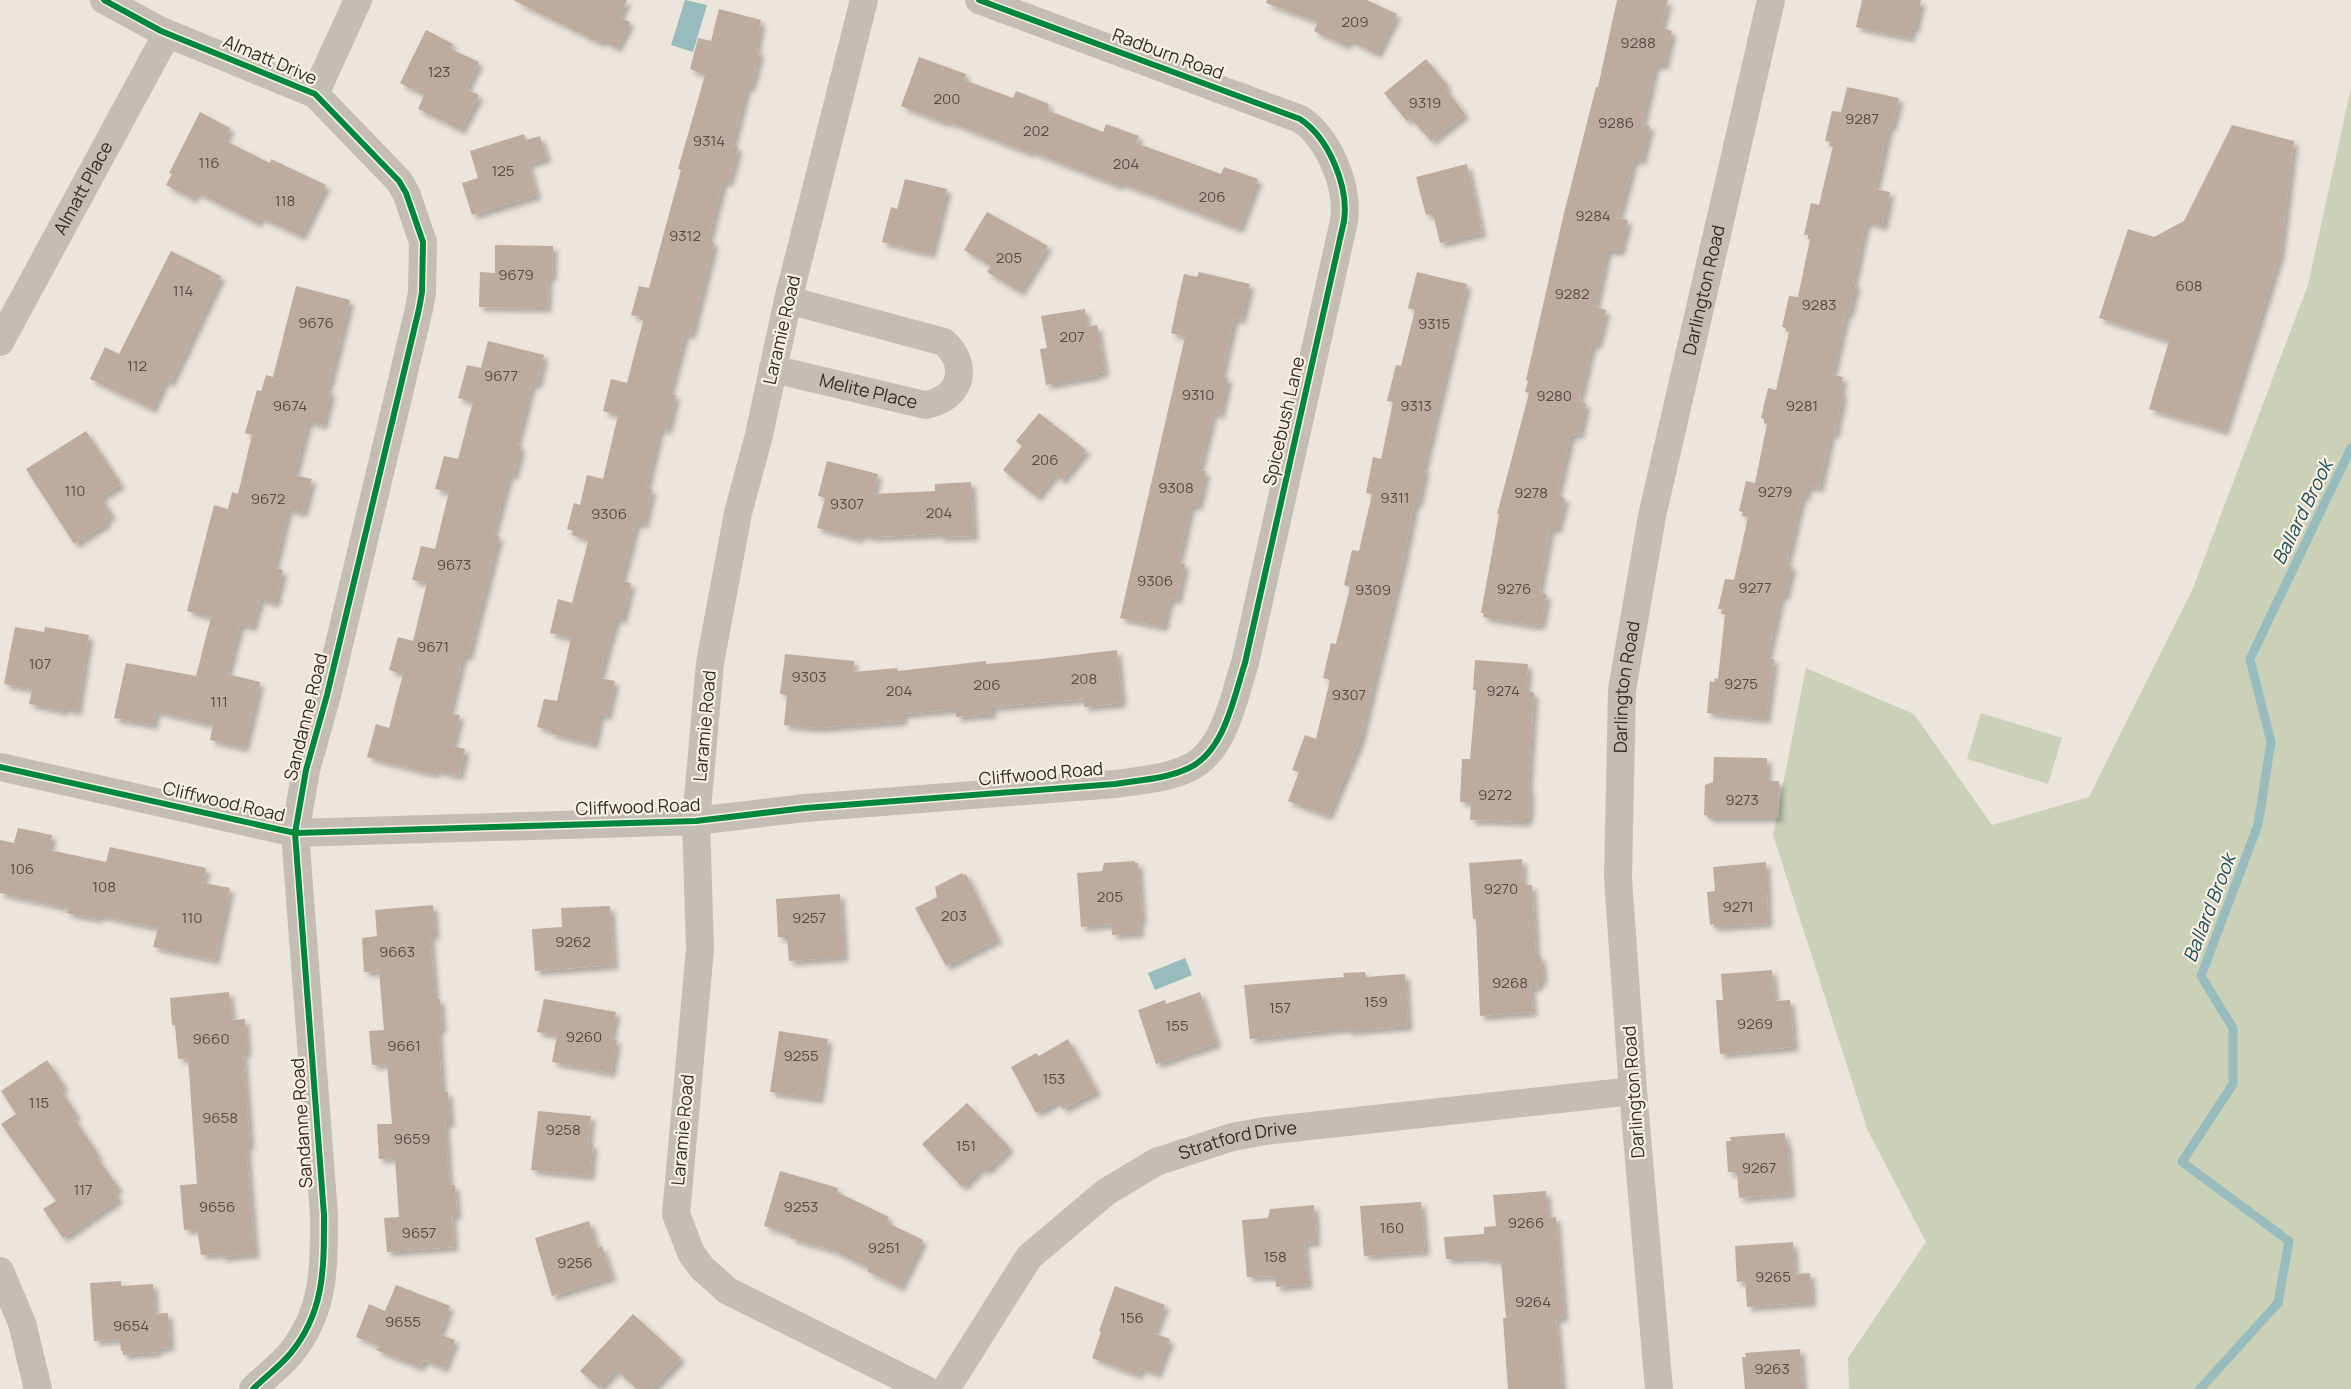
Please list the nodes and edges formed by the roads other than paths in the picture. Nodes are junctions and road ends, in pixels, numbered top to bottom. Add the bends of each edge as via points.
1 (104, 0) edge
2 (358, 0) edge
3 (864, 0) edge
4 (979, 0) edge
5 (1771, 0) edge
6 (167, 34) junction
7 (316, 94) junction
8 (1330, 156) joint
9 (412, 210) joint
10 (788, 300) junction
11 (0, 342) edge
12 (773, 368) junction
13 (1236, 692) joint
14 (0, 767) edge
15 (696, 821) junction
16 (295, 833) junction
17 (1633, 1091) junction
18 (0, 1271) edge
19 (38, 1389) edge
20 (253, 1389) edge
21 (925, 1389) edge
22 (946, 1389) edge
23 (1659, 1389) edge

1 - 6 street, Almatt Drive
2 - 7 street
3 - 10 street, Laramie Road
4 - 8 street, Radburn Road via 1300,119 1312,127
5 - 17 street, Darlington Road via 1652,516 1622,690 1618,878
6 - 7 street, Almatt Drive
6 - 11 street, Almatt Place
7 - 9 street, Almatt Drive via 399,181
8 - 13 street, Spicebush Lane via 1345,200 1344,221
9 - 16 street, Sandanne Road via 424,242 419,309 327,695 306,770
10 - 12 street, Laramie Road
10 - 12 street, Melite Place via 939,340 952,349 957,358 958,378 946,398 925,405
12 - 15 street, Laramie Road via 738,513 714,638
13 - 15 street, Cliffwood Road via 1223,730 1206,756 1190,767 1162,777 1115,784 805,808
14 - 16 street, Cliffwood Road
15 - 16 street, Cliffwood Road
15 - 21 street, Laramie Road via 700,949 676,1214 691,1253 702,1268 728,1291
16 - 20 street, Sandanne Road via 324,1214 324,1267 311,1323 291,1353
17 - 22 street, Stratford Drive via 1265,1132 1232,1137 1156,1162 1106,1192 1029,1257
17 - 23 street, Darlington Road
18 - 19 street via 22,1323

